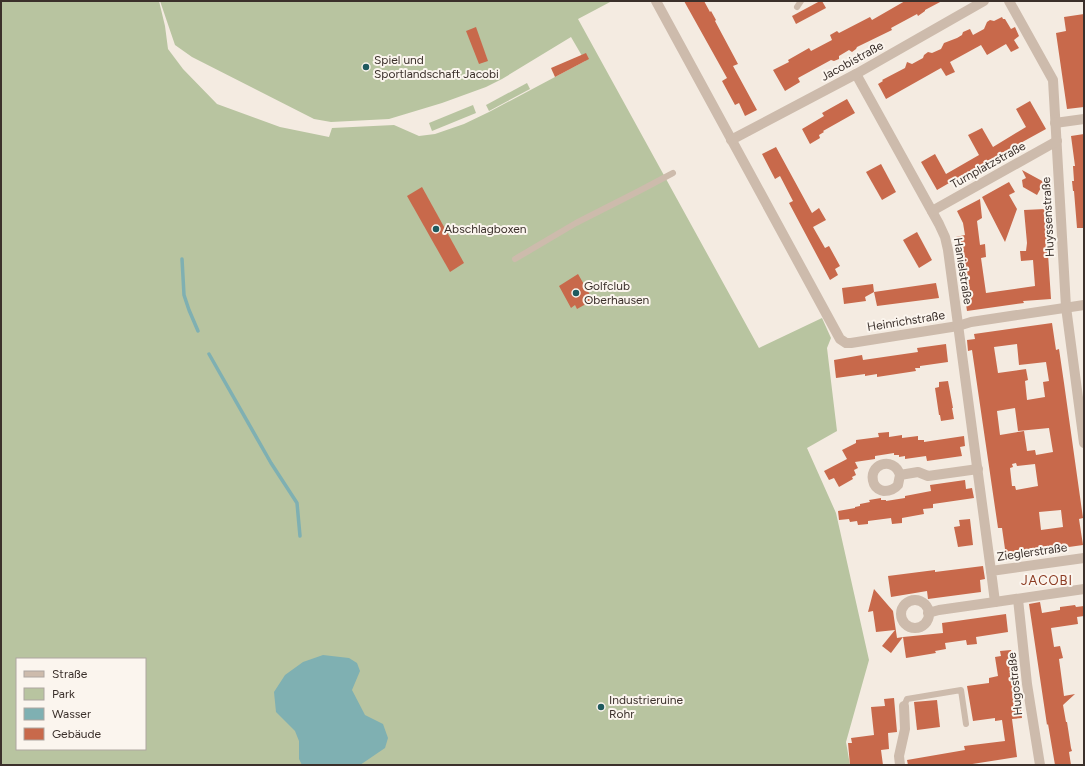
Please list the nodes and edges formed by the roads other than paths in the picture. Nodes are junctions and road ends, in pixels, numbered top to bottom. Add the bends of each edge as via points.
1 (656, 1) edge
2 (802, 1) edge
3 (984, 1) edge
4 (1009, 1) edge
5 (797, 7) dead end
6 (856, 74) junction
7 (1084, 119) edge
8 (1055, 123) junction
9 (732, 140) junction
10 (1057, 141) junction
11 (673, 173) dead end
12 (932, 211) junction
13 (515, 259) dead end
14 (1084, 305) edge
15 (1066, 307) junction
16 (958, 326) junction
17 (1084, 443) edge
18 (978, 469) junction
19 (900, 475) dead end
20 (1084, 558) edge
21 (991, 571) junction
22 (1084, 589) edge
23 (1018, 600) junction
24 (995, 602) junction
25 (928, 613) dead end
26 (904, 706) joint
27 (966, 724) dead end
28 (900, 765) edge
29 (1040, 765) edge

1 - 9 street
2 - 5 lane
3 - 6 street, Jacobistraße
4 - 8 street, Huyssenstraße via 1053,80
6 - 9 street, Jacobistraße
6 - 12 street, Hanielstraße
7 - 8 street
8 - 10 street, Huyssenstraße
9 - 16 street, Heinrichstraße via 840,339 851,343
10 - 12 street, Turnplatzstraße
10 - 15 street, Huyssenstraße
11 - 13 lane via 576,223
12 - 16 street, Hanielstraße via 945,237 948,250
14 - 15 street, Heinrichstraße
15 - 16 street, Heinrichstraße
15 - 17 street, Huyssenstraße
16 - 18 street, Hanielstraße
18 - 19 street via 928,476 918,472
18 - 21 street, Hanielstraße
20 - 21 street, Zieglerstraße
21 - 24 street, Zieglerstraße
22 - 23 street
23 - 24 street
23 - 29 street, Hugostraße via 1028,692
24 - 25 street
26 - 27 lane via 907,699 961,690
26 - 28 street via 905,729 899,756

